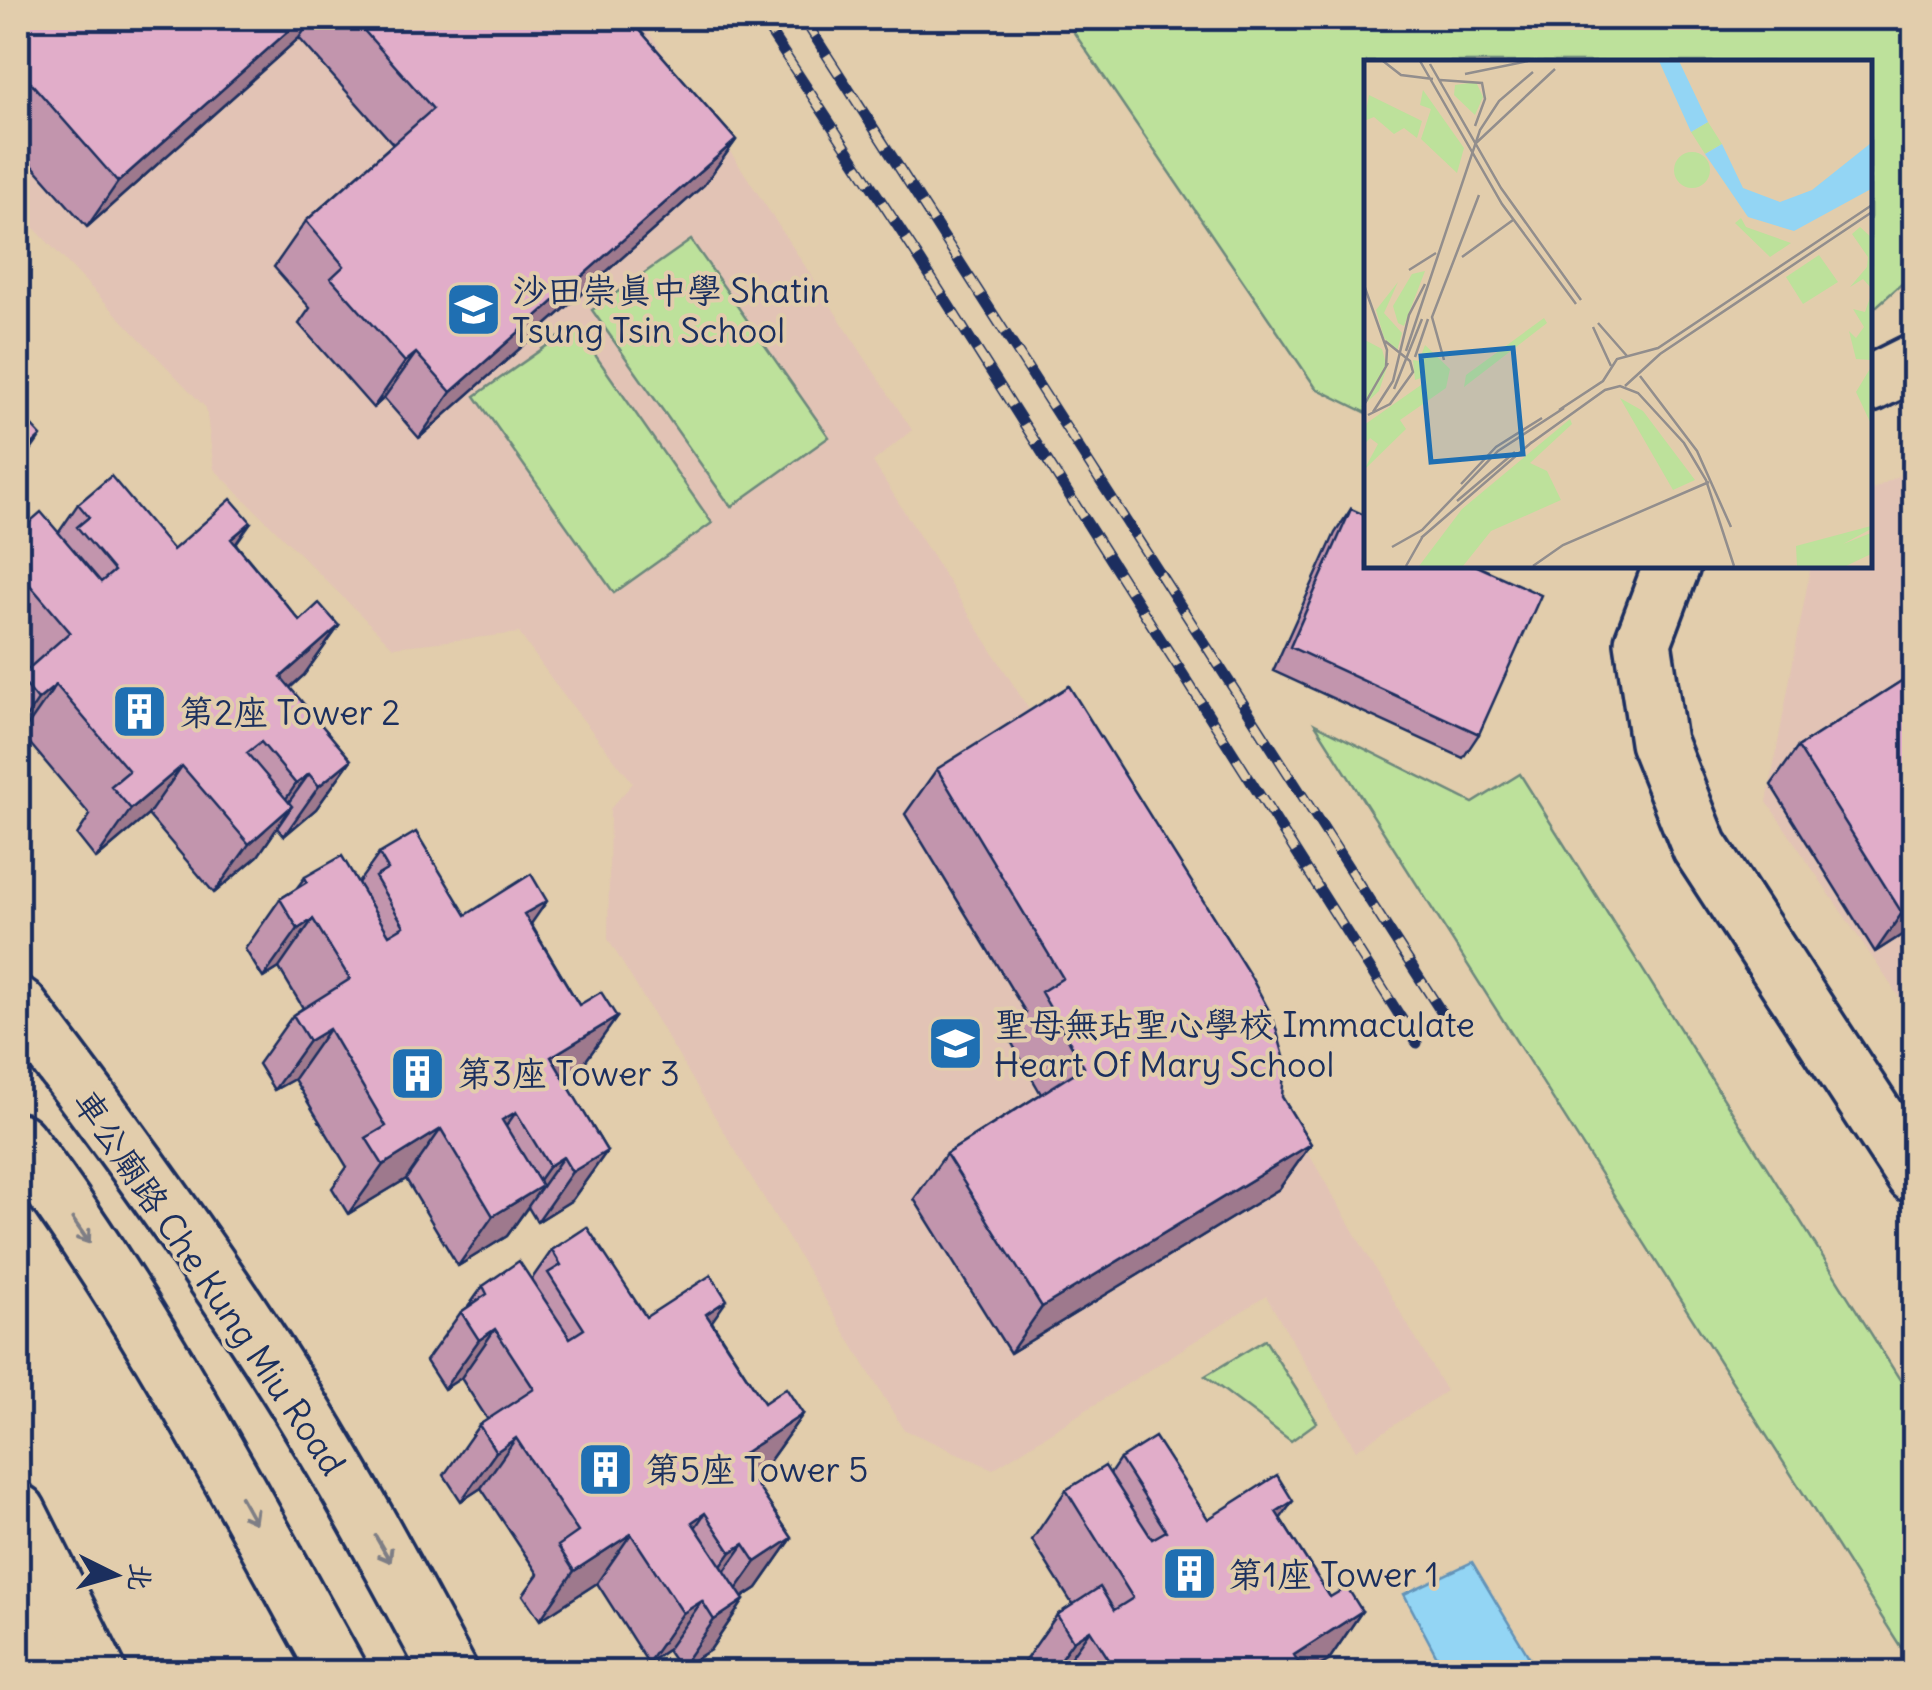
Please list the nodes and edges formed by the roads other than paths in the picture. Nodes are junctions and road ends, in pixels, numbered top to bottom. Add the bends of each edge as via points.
1 (1914, 343) edge
2 (1914, 362) edge
3 (1872, 374) edge
4 (1872, 383) edge
5 (1671, 568) edge
6 (18, 1005) edge
7 (22, 1146) edge
8 (1914, 1175) edge
9 (18, 1512) edge
10 (18, 1622) edge
11 (51, 1672) edge
12 (98, 1672) edge
13 (338, 1672) edge
14 (449, 1672) edge

1 - 3 main road
2 - 4 main road
5 - 8 main road via 1643,642 1658,742 1700,848
6 -> 14 main road, 車公廟路 Che Kung Miu Road via 257,1338
7 -> 13 main road via 149,1335
9 - 12 main road
10 - 11 main road

